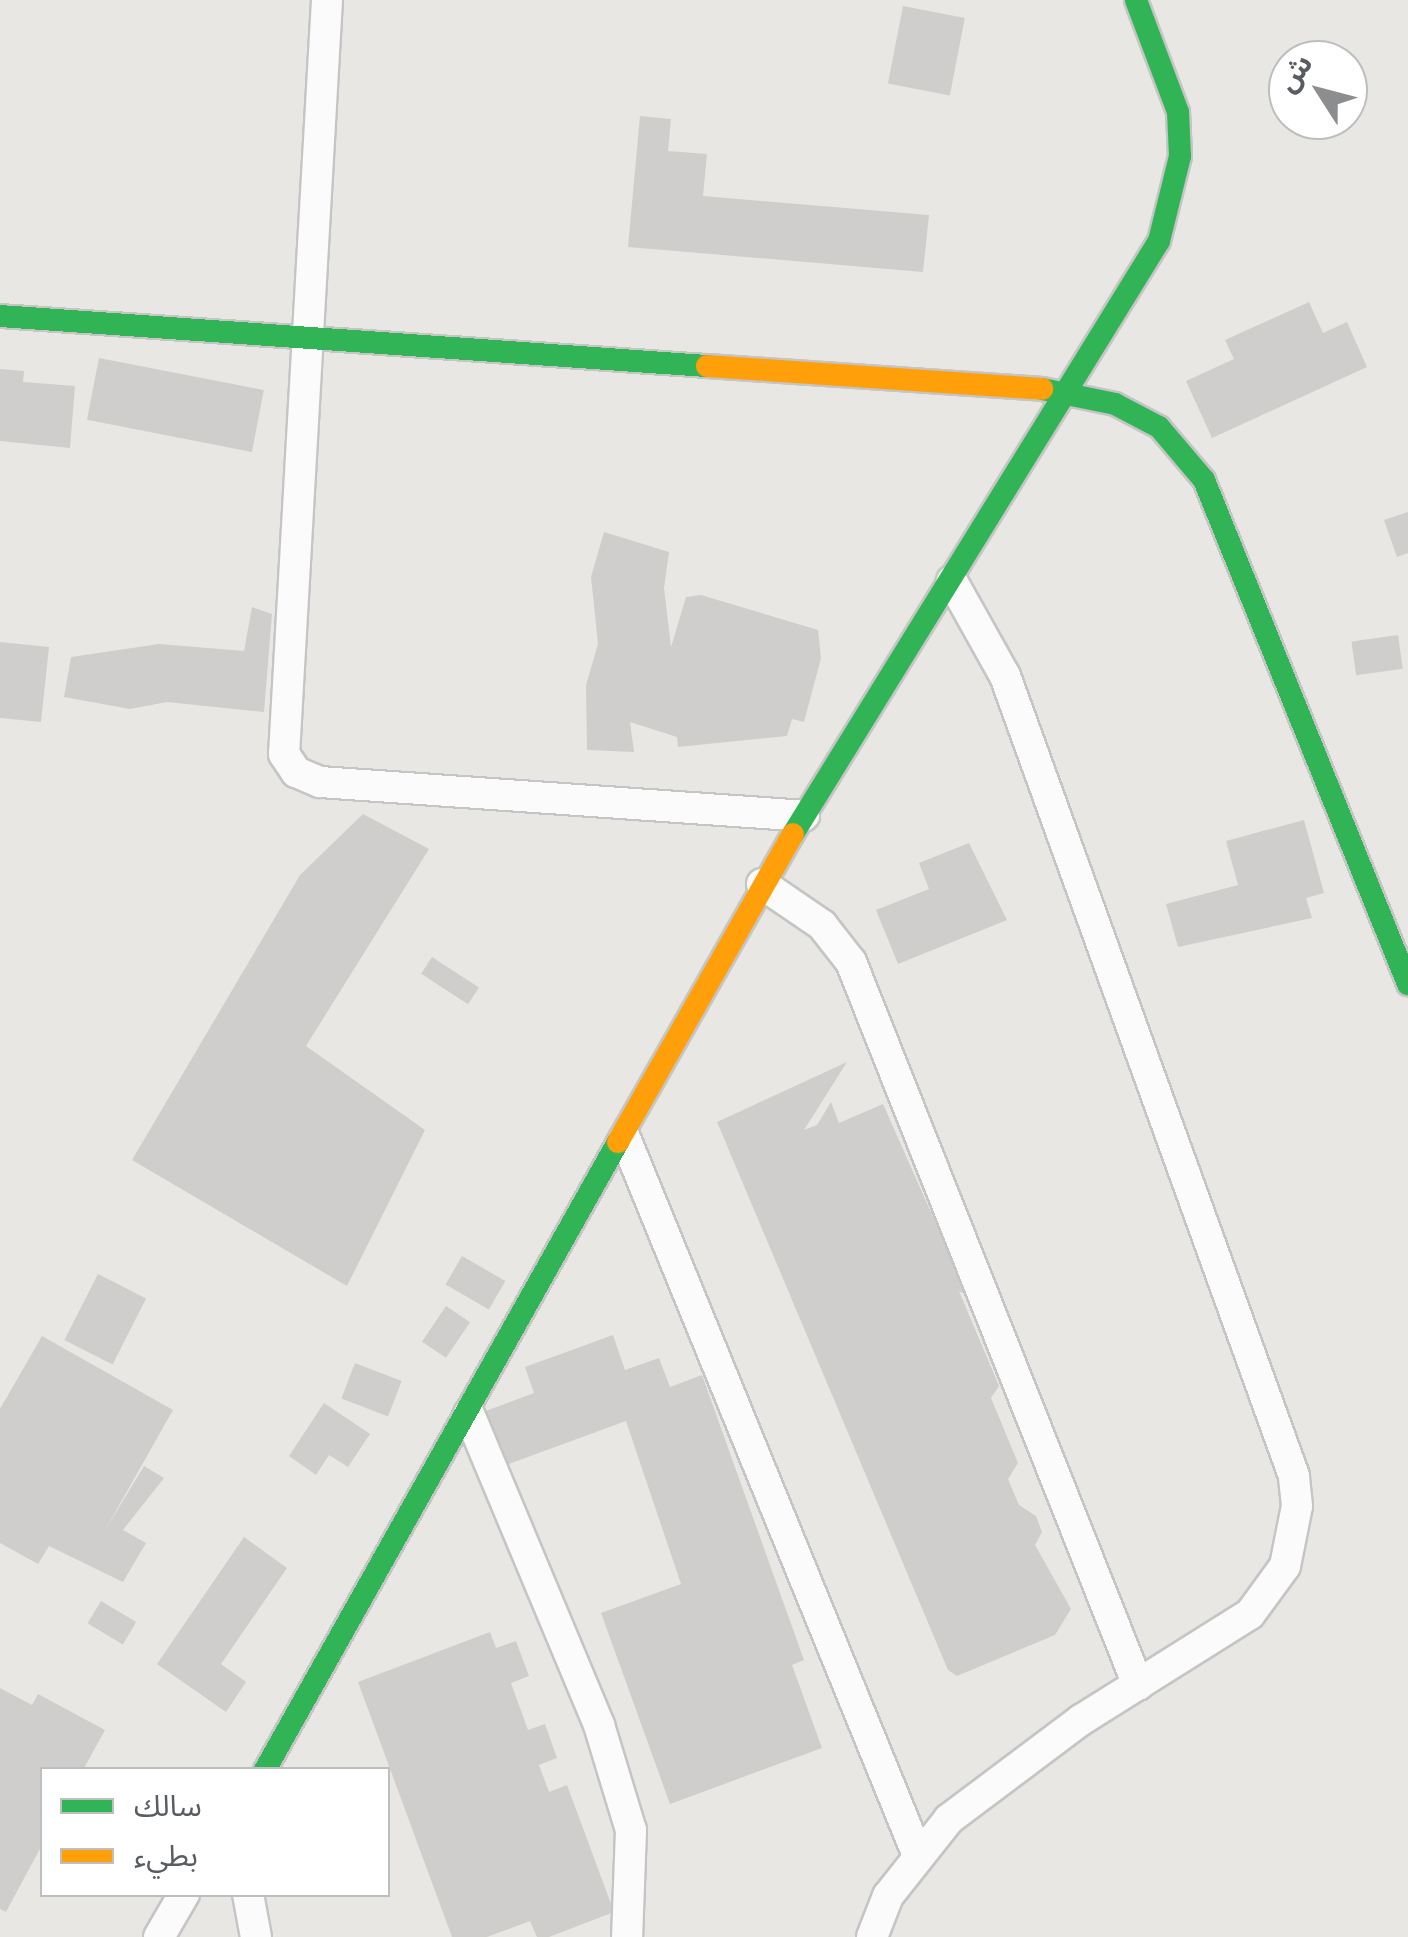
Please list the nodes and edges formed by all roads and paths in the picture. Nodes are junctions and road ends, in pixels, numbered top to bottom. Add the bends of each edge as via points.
1 (327, 0) edge
2 (1136, 0) edge
3 (0, 316) edge
4 (304, 338) junction
5 (1070, 390) junction
6 (952, 580) junction
7 (804, 816) junction
8 (762, 884) junction
9 (1408, 984) edge
10 (625, 1138) junction
11 (469, 1414) junction
12 (1138, 1686) junction
13 (267, 1767) edge
14 (917, 1854) junction
15 (182, 1897) edge
16 (249, 1897) edge
17 (159, 1937) edge
18 (256, 1937) edge
19 (627, 1937) edge
20 (872, 1937) edge

1 - 4 street
2 - 5 street via 1178,112 1174,199 1159,241
3 - 4 street
4 - 5 street
4 - 7 street via 284,754 296,772 320,782
5 - 6 street
5 - 9 street via 1159,427 1204,480
6 - 7 street
6 - 12 street via 1005,676 1294,1476 1295,1536 1270,1592 1250,1614
7 - 8 street
8 - 10 street
8 - 12 street via 822,925 851,962
10 - 11 street
10 - 14 street
11 - 13 street
11 - 19 street via 610,1760 630,1830
12 - 14 street via 993,1782
14 - 20 street via 888,1896
15 - 17 street
16 - 18 street

